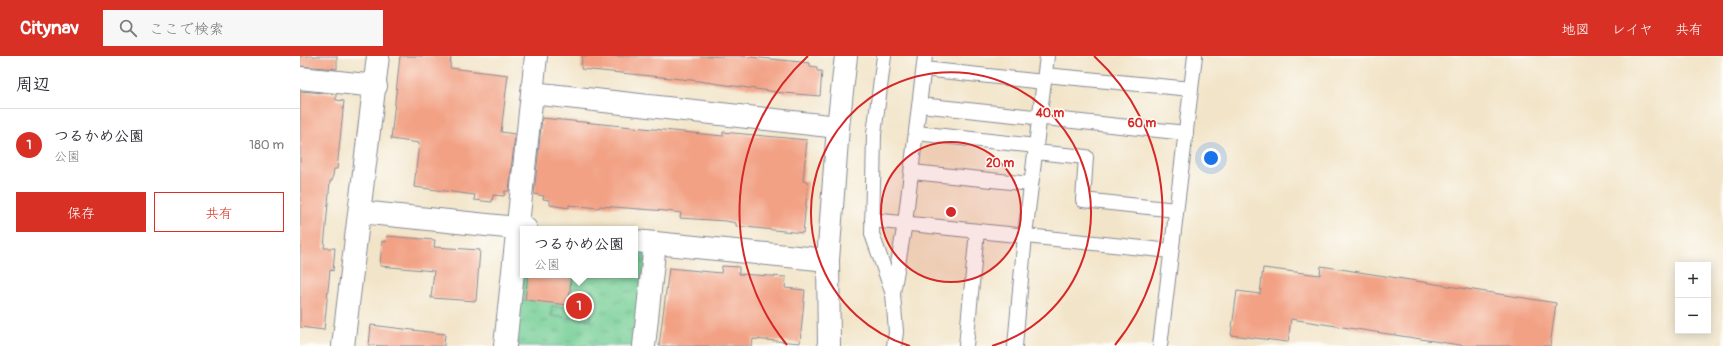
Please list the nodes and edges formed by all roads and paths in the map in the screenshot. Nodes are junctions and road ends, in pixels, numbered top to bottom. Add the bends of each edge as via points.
1 (378, 56) edge
2 (536, 56) edge
3 (846, 56) edge
4 (884, 56) edge
5 (1047, 56) edge
6 (1195, 56) edge
7 (924, 63) edge
8 (300, 78) edge
9 (1044, 78) junction
10 (376, 86) junction
11 (1191, 89) junction
12 (532, 93) junction
13 (920, 105) junction
14 (1039, 117) junction
15 (838, 127) junction
16 (916, 133) junction
17 (1186, 133) junction
18 (1036, 149) junction
19 (912, 172) junction
20 (1031, 184) junction
21 (1176, 210) junction
22 (360, 212) junction
23 (872, 220) junction
24 (906, 223) junction
25 (522, 226) edge
26 (520, 229) edge
27 (977, 231) junction
28 (1025, 235) junction
29 (645, 242) edge
30 (520, 243) edge
31 (1171, 250) junction
32 (828, 260) junction
33 (893, 294) junction
34 (343, 346) edge
35 (505, 346) edge
36 (644, 346) edge
37 (829, 346) edge
38 (894, 346) edge
39 (966, 346) edge
40 (1015, 346) edge
41 (1160, 346) edge

1 - 10 street
2 - 12 street
3 - 15 street
4 - 23 lane via 874,134
5 - 9 lane
6 - 11 lane
7 - 9 lane
7 - 13 lane
8 - 10 street
9 - 11 lane
9 - 14 lane
10 - 22 street
11 - 17 lane
12 - 15 street
12 - 25 street
13 - 14 lane
13 - 16 lane
14 - 17 lane
14 - 18 lane
15 - 32 street
16 - 18 lane
16 - 19 lane
17 - 21 lane
18 - 20 lane
18 - 21 lane via 1086,157 1082,200
19 - 20 lane
19 - 24 lane
20 - 28 lane
21 - 31 lane
22 - 26 street
22 - 34 street
23 - 24 lane
23 - 33 lane via 872,234
24 - 27 lane
24 - 33 lane
27 - 28 lane
27 - 39 lane
28 - 31 lane
28 - 40 lane
29 - 32 street
29 - 36 street
30 - 35 street
31 - 41 lane
32 - 37 street
33 - 38 lane via 896,332

